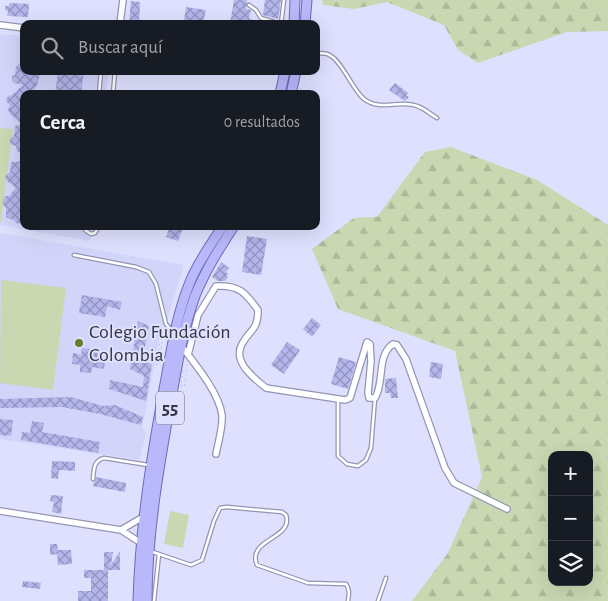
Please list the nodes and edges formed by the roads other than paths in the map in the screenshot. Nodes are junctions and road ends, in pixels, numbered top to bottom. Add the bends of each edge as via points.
1 (123, 0) edge
2 (284, 0) edge
3 (295, 0) edge
4 (307, 0) edge
5 (249, 5) dead end
6 (120, 20) edge
7 (268, 20) edge
8 (282, 20) edge
9 (294, 20) edge
10 (305, 20) edge
11 (0, 25) edge
12 (20, 28) edge
13 (320, 53) edge
14 (101, 75) edge
15 (115, 75) edge
16 (284, 75) edge
17 (295, 75) edge
18 (99, 90) edge
19 (113, 90) edge
20 (281, 90) edge
21 (292, 90) edge
22 (437, 118) dead end
23 (85, 230) edge
24 (97, 230) edge
25 (221, 230) edge
26 (231, 230) edge
27 (74, 255) dead end
28 (174, 334) junction
29 (182, 347) junction
30 (188, 355) junction
31 (375, 398) junction
32 (338, 399) junction
33 (216, 454) dead end
34 (150, 465) junction
35 (93, 479) dead end
36 (506, 509) dead end
37 (0, 511) edge
38 (143, 517) junction
39 (121, 530) junction
40 (140, 543) junction
41 (150, 550) junction
42 (159, 554) junction
43 (386, 578) dead end
44 (138, 601) edge
45 (147, 601) edge
46 (154, 601) edge
47 (348, 601) edge
48 (378, 601) edge

1 - 6 street
2 - 8 lane
3 - 9 main road
4 - 10 main road
5 - 7 lane via 261,18
11 - 12 street
13 - 22 lane via 332,56 362,98 370,103 416,106
14 - 18 lane
15 - 19 lane
16 - 20 main road
17 - 21 main road
23 - 24 lane via 91,234
25 - 28 main road, 55 via 191,280
26 - 29 main road, 55 via 200,284
27 - 28 lane via 149,272 156,284 166,324
28 - 34 main road, 55
29 - 30 street
29 - 41 main road, 55 via 161,457
30 - 32 street via 198,315 207,300 216,286 231,285 246,295 258,310 258,321 242,343 239,353 241,364 266,388
30 - 33 street via 214,392 220,409 222,417
31 - 32 street via 369,398 368,394 371,361 370,344 367,342 350,398
31 - 32 lane via 371,448 366,460 358,466 347,464 338,456
31 - 36 street via 385,353 397,345 406,359 445,468 454,483
34 - 35 lane via 104,458 95,464
34 - 38 main road, 55
37 - 39 street
38 - 39 street
38 - 40 main road, 55
39 - 40 street
40 - 44 main road, 55
41 - 42 lane
41 - 45 main road, 55
42 - 46 lane
42 - 47 lane via 191,565 202,560 220,508 282,512 288,522 278,534 259,546 257,565 308,583 346,584 349,588
43 - 48 lane

